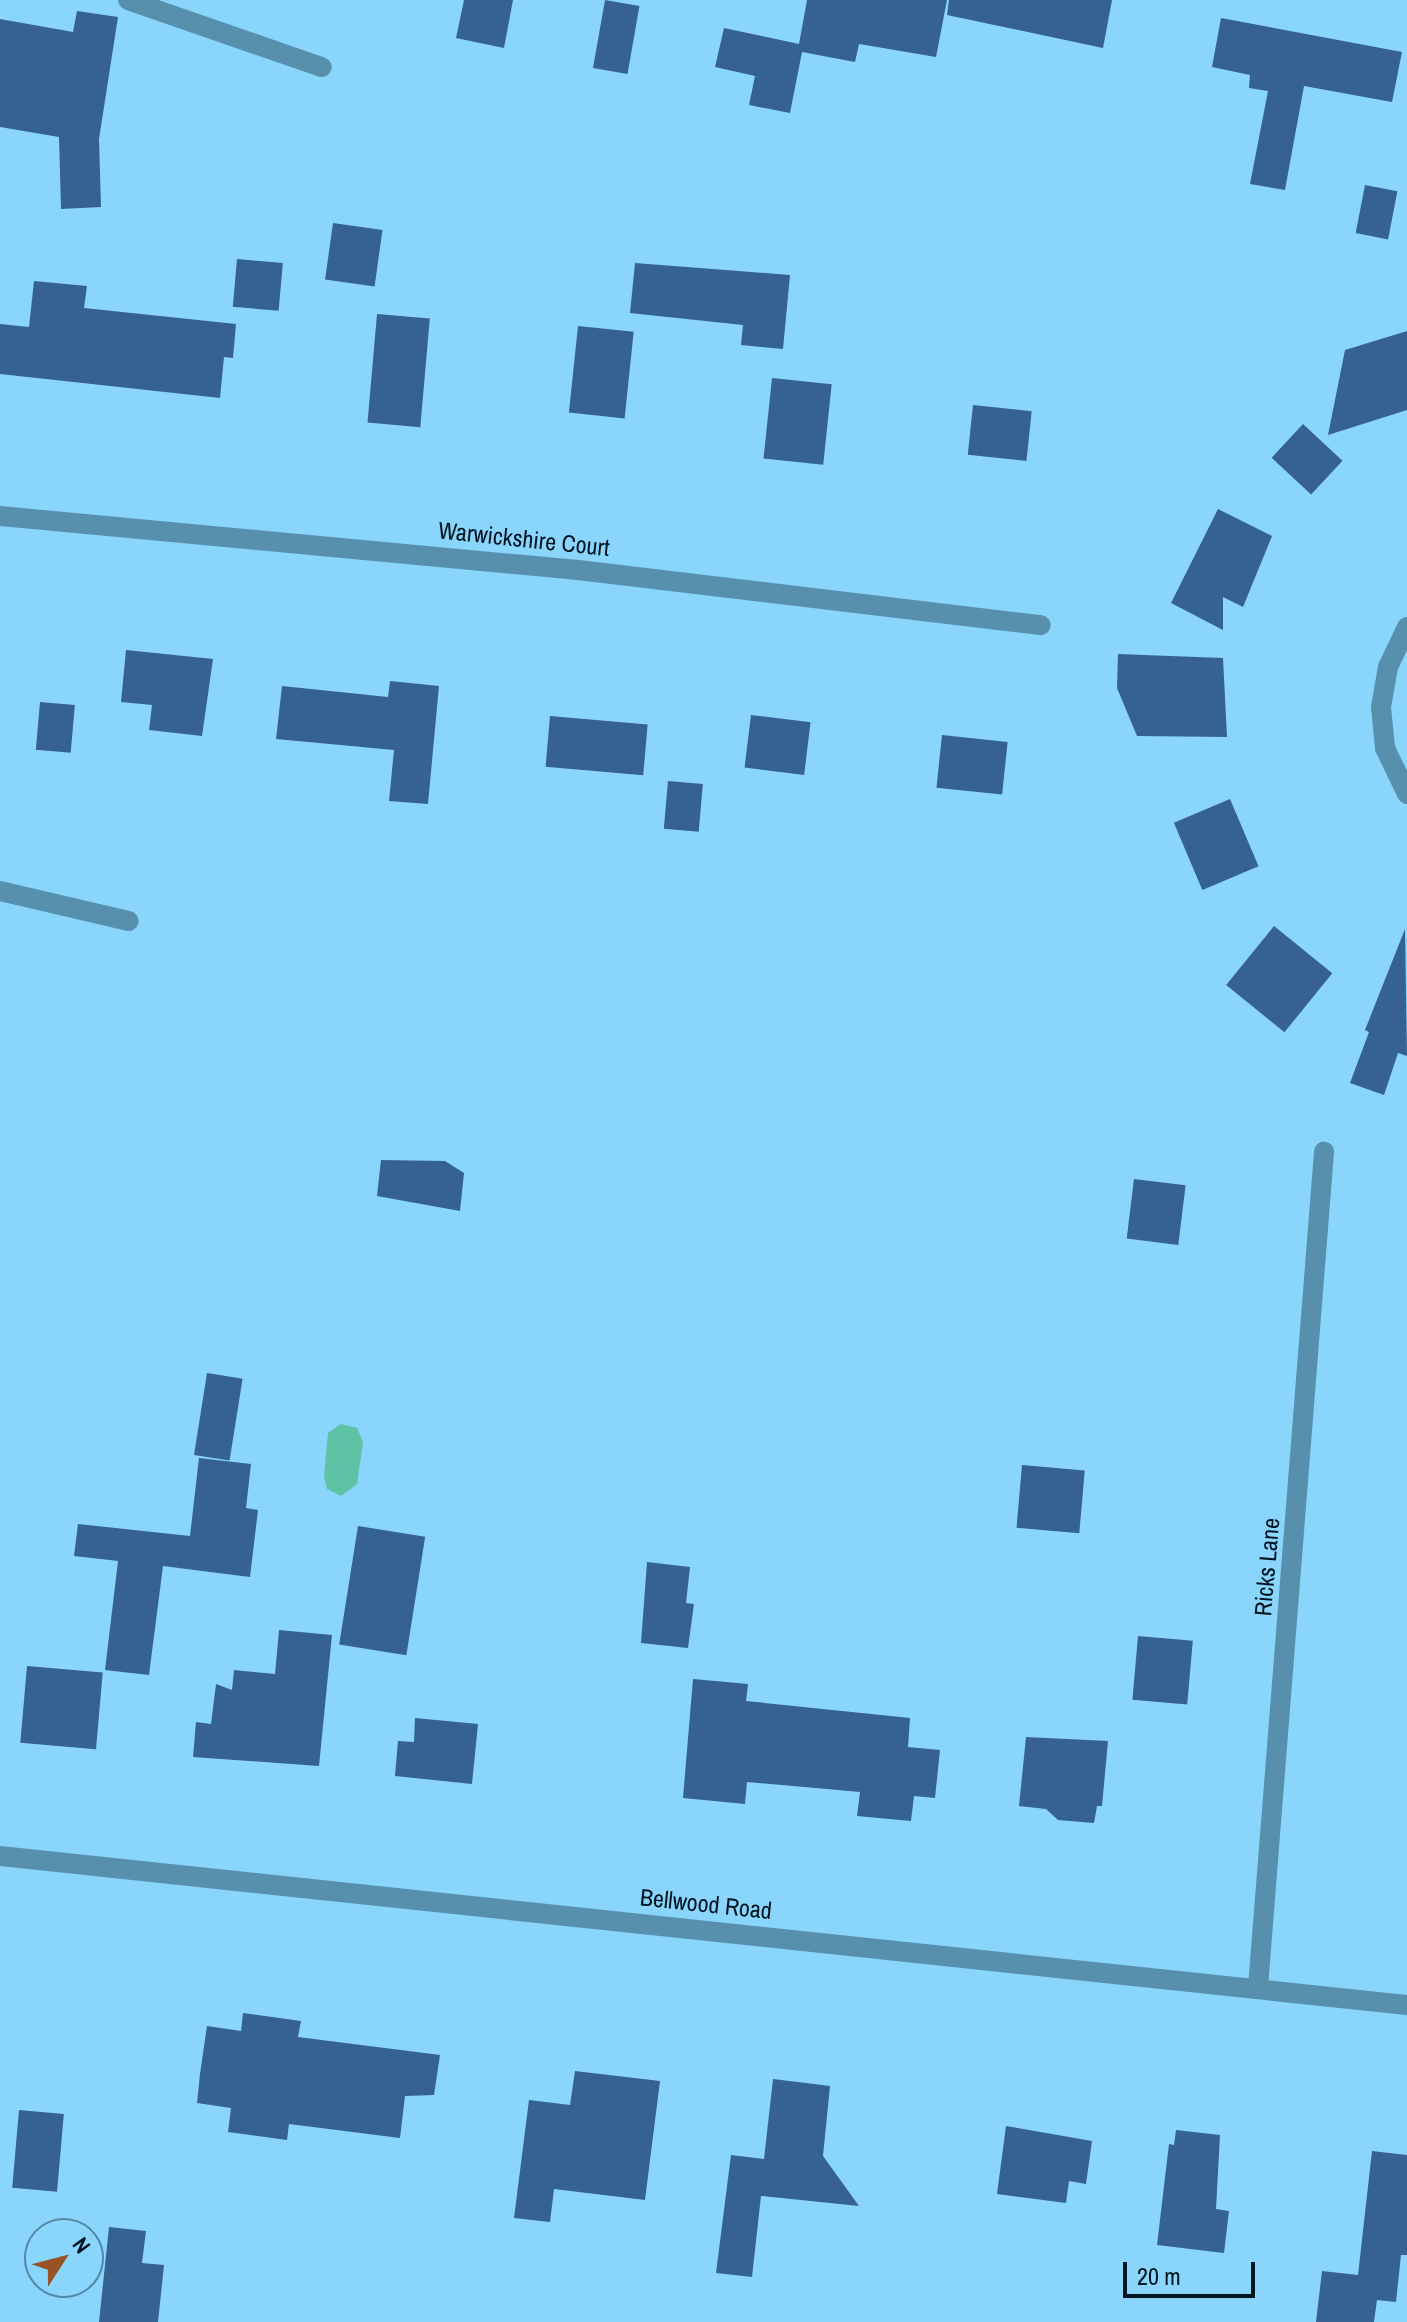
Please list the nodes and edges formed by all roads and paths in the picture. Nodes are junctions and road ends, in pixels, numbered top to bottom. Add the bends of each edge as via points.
1 (128, 0) edge
2 (322, 67) dead end
3 (0, 516) edge
4 (1041, 625) dead end
5 (1407, 627) edge
6 (1407, 794) edge
7 (0, 891) edge
8 (129, 921) dead end
9 (1324, 1152) dead end
10 (0, 1856) edge
11 (1258, 1987) junction
12 (1407, 2005) edge

1 - 2 street
3 - 4 street, Warwickshire Court via 578,570
5 - 6 street via 1388,667 1381,707 1385,748
7 - 8 street
9 - 11 street, Ricks Lane
10 - 11 street, Bellwood Road
11 - 12 street, Bellwood Road

